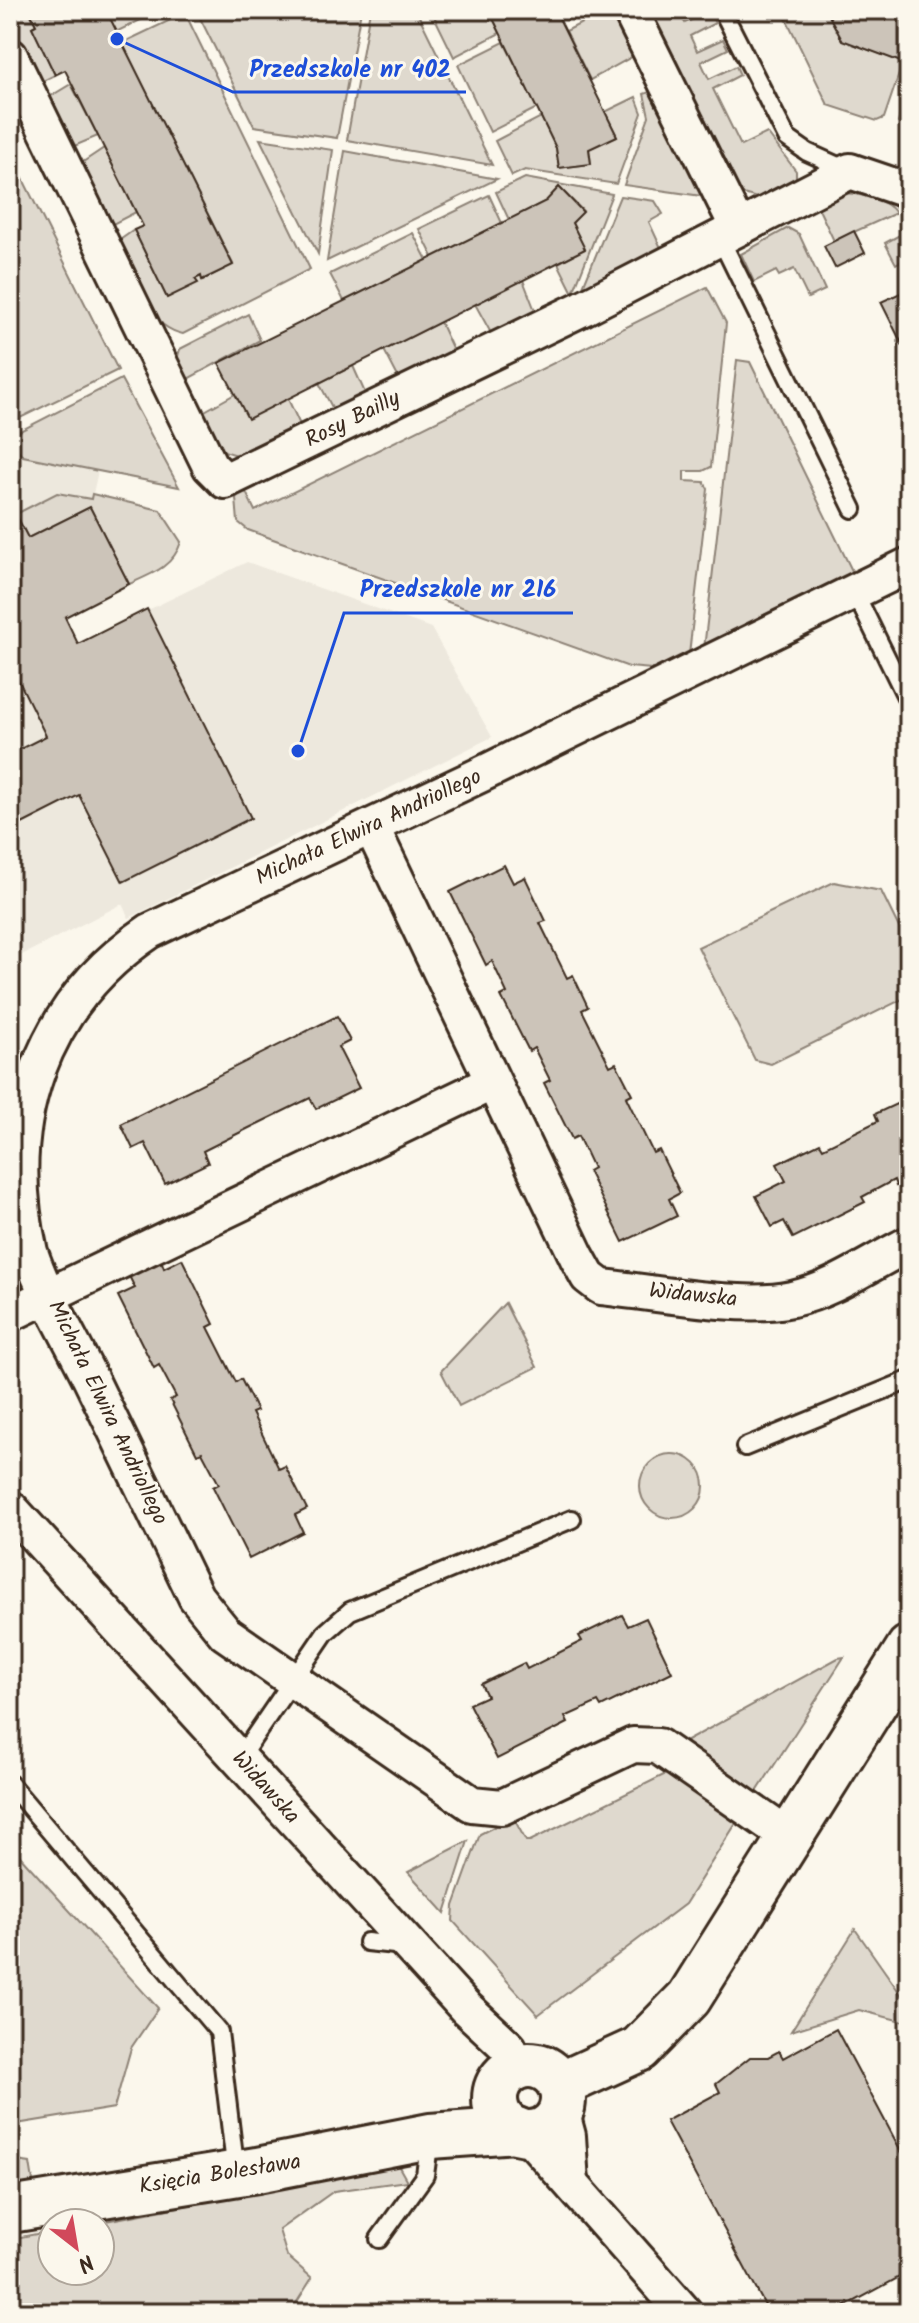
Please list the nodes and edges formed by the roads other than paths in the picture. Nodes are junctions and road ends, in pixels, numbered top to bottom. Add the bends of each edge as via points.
1 (630, 10) edge
2 (722, 10) edge
3 (10, 56) edge
4 (850, 171) junction
5 (909, 191) edge
6 (729, 233) junction
7 (853, 509) dead end
8 (909, 565) edge
9 (855, 593) junction
10 (909, 703) edge
11 (372, 828) junction
12 (491, 1083) junction
13 (909, 1244) edge
14 (49, 1294) junction
15 (10, 1314) edge
16 (909, 1380) edge
17 (745, 1447) dead end
18 (10, 1508) edge
19 (572, 1519) dead end
20 (909, 1648) edge
21 (294, 1681) junction
22 (239, 1759) junction
23 (10, 1784) edge
24 (789, 1837) junction
25 (367, 1942) dead end
26 (410, 1947) junction
27 (507, 2076) junction
28 (541, 2115) junction
29 (430, 2136) junction
30 (236, 2173) junction
31 (10, 2210) edge
32 (379, 2239) dead end
33 (685, 2313) edge

1 - 6 street
2 - 4 lane via 787,138
3 - 6 street, Rosy Bailly via 210,466 225,481
4 - 5 street
4 - 6 street, Rosy Bailly
6 - 7 lane
8 - 9 street, Michała Elwira Andriollego
9 - 10 lane
9 - 11 street, Michała Elwira Andriollego
11 - 12 street, Widawska
11 - 14 street, Michała Elwira Andriollego via 150,931 83,987 58,1022 39,1051 24,1093 14,1158 30,1252
12 - 13 street, Widawska via 577,1257 601,1287 766,1304 821,1289
12 - 14 street
14 - 15 street
14 - 21 street, Michała Elwira Andriollego via 196,1597 225,1633
16 - 17 lane
18 - 22 street, Widawska
19 - 21 lane via 350,1611 325,1633
20 - 24 street
21 - 22 lane
21 - 24 street, Michała Elwira Andriollego via 472,1804 502,1807 644,1743 658,1746
22 - 26 street, Widawska
23 - 30 lane via 219,2032
24 - 28 street via 689,1998 662,2029
25 - 26 lane
26 - 27 street, Widawska via 509,2048
27 - 28 street, Widawska via 498,2112
27 - 28 street via 542,2067
27 - 29 street, Księcia Bolesława
28 - 29 street, Księcia Bolesława
28 - 33 street, Widawska via 568,2136 571,2183
29 - 30 street, Księcia Bolesława
29 - 32 lane via 425,2175
30 - 31 street, Księcia Bolesława

